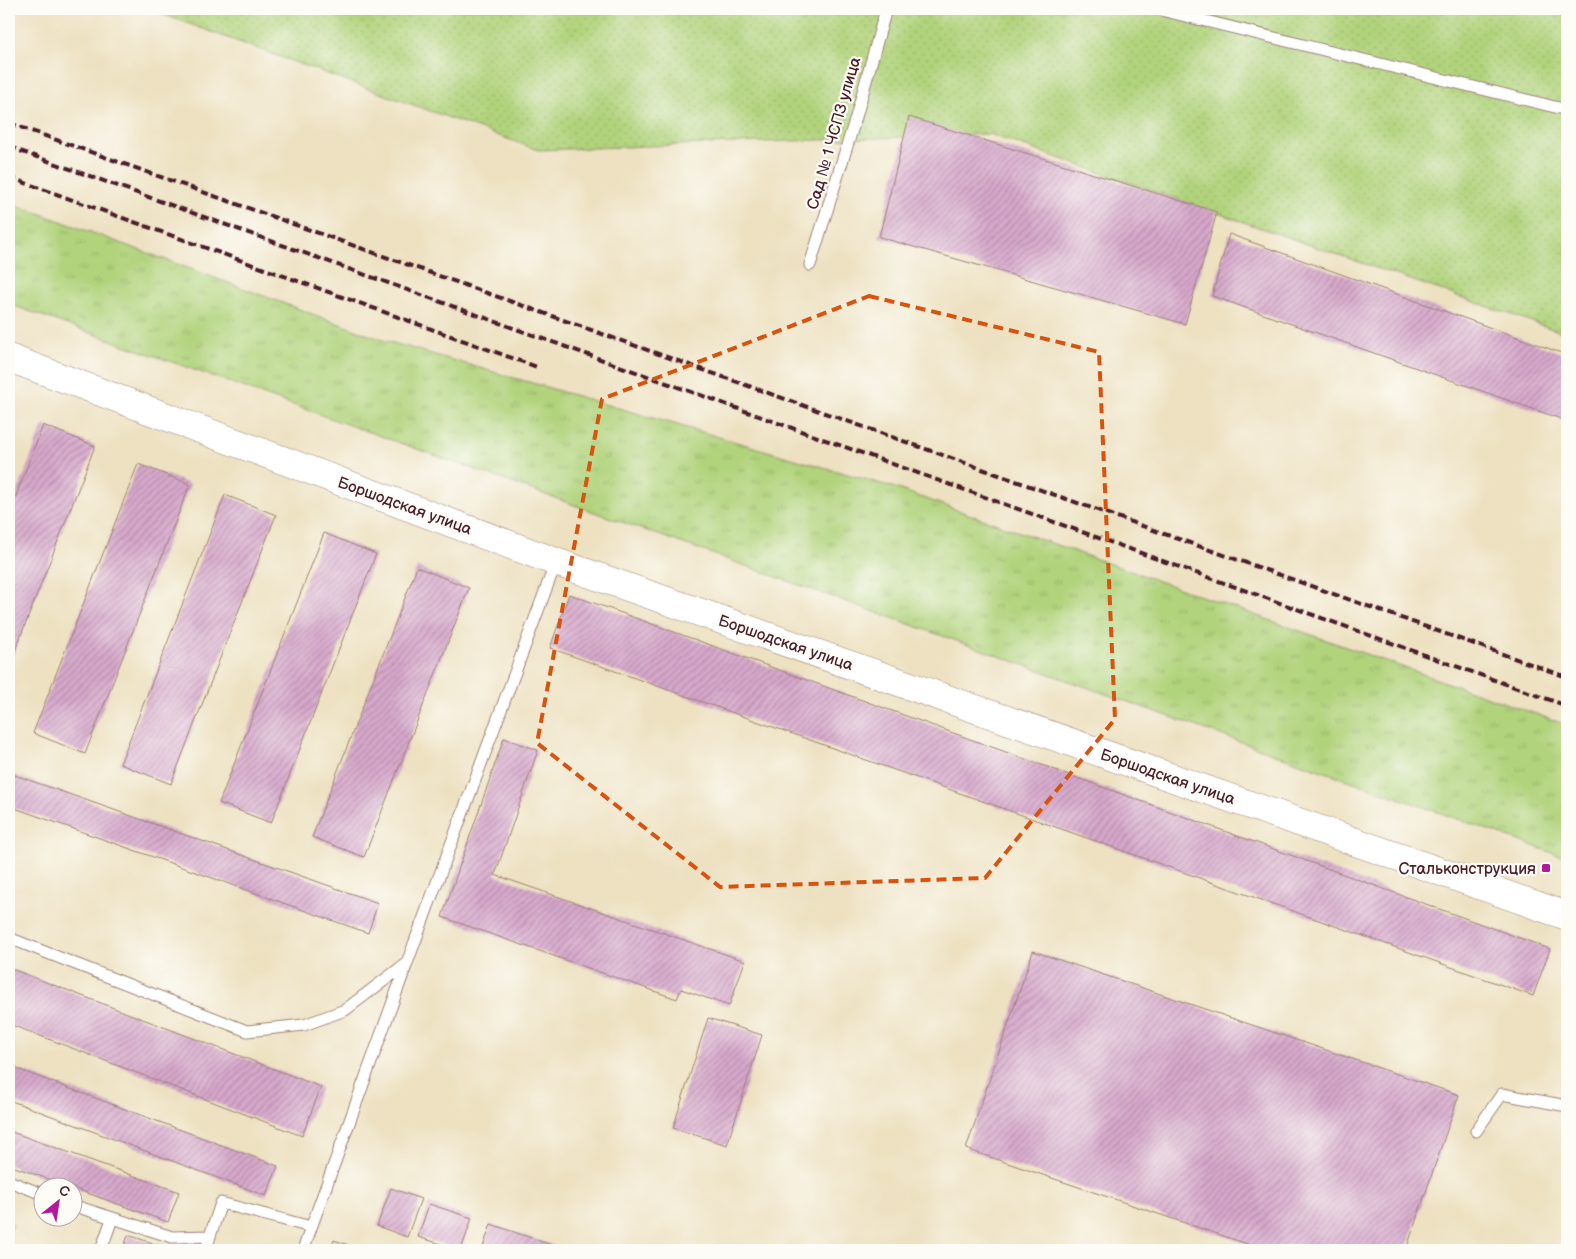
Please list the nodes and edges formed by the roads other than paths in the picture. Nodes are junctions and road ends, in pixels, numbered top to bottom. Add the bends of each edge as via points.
1 (886, 9) edge
2 (1157, 9) edge
3 (1567, 110) edge
4 (810, 265) dead end
5 (9, 358) edge
6 (556, 562) junction
7 (1567, 916) edge
8 (9, 938) edge
9 (407, 963) junction
10 (1567, 1106) edge
11 (1476, 1131) dead end
12 (9, 1181) edge
13 (32, 1190) edge
14 (82, 1209) edge
15 (112, 1220) junction
16 (311, 1227) junction
17 (210, 1236) junction
18 (101, 1250) edge
19 (206, 1250) edge
20 (303, 1250) edge

1 - 4 lane, Сад № 1 ЧСПЗ улица
2 - 3 lane
5 - 6 street, Боршодская улица
6 - 7 street, Боршодская улица
6 - 9 lane
8 - 9 lane via 247,1031 304,1024 345,1010
9 - 16 lane
10 - 11 lane via 1502,1094
12 - 13 lane
14 - 15 lane
15 - 17 lane via 172,1237
15 - 18 lane
16 - 17 lane via 221,1204
16 - 20 lane
17 - 19 lane

